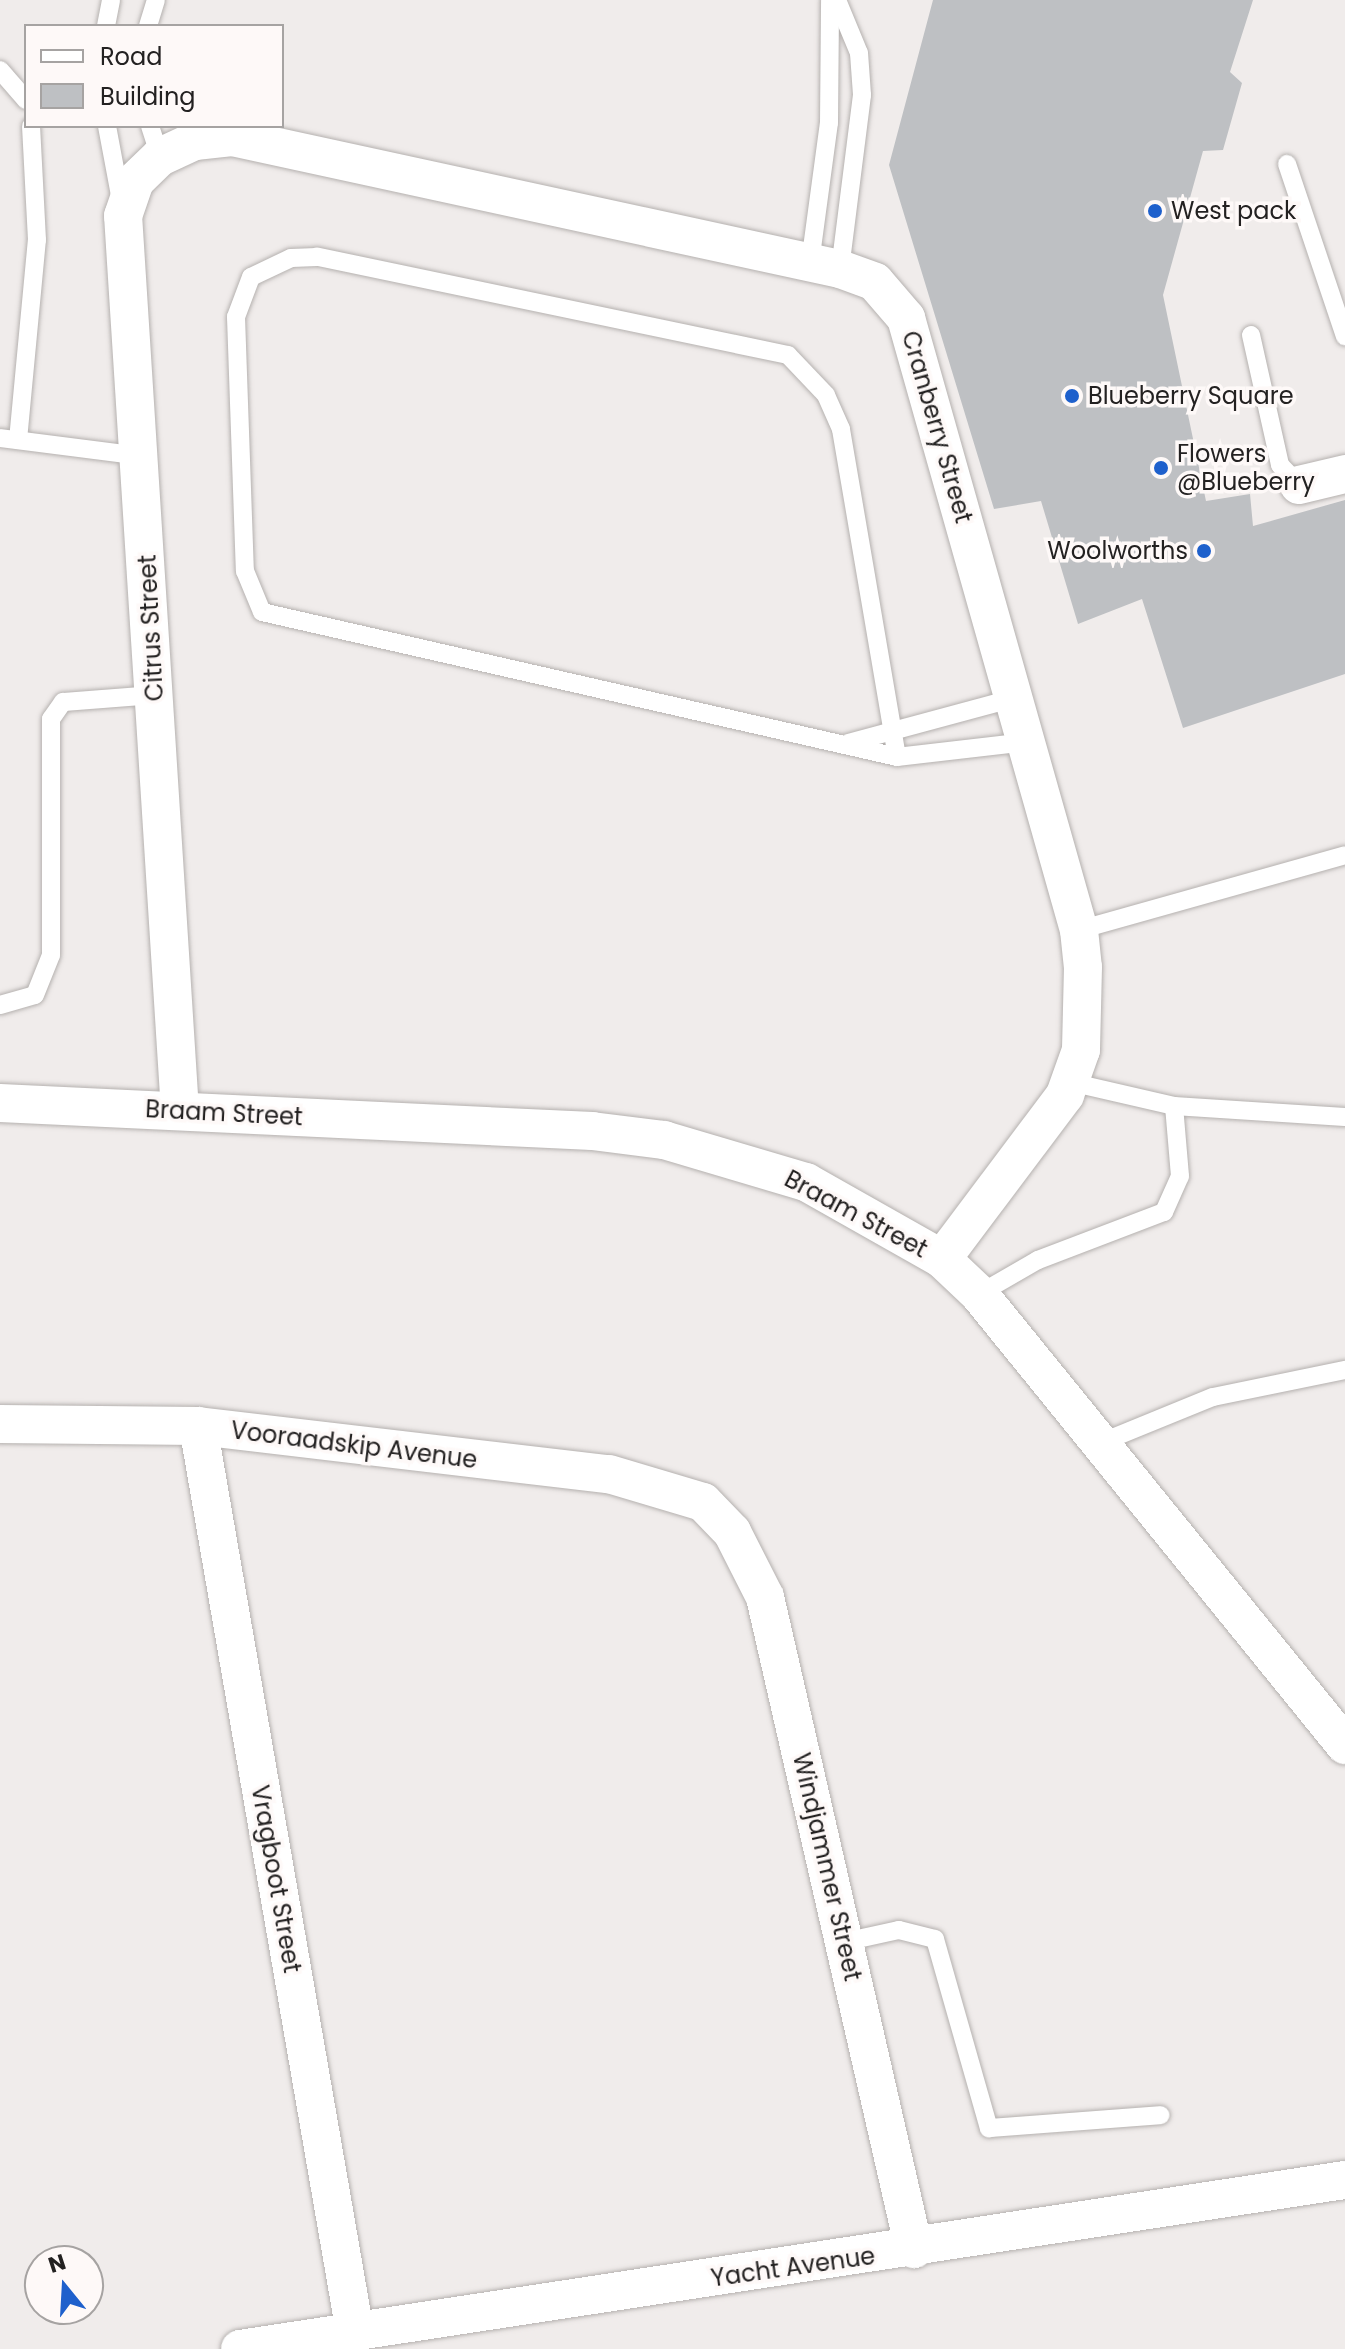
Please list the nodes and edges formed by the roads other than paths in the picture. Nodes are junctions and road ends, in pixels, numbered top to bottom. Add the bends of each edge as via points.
1 (111, 0) edge
2 (156, 0) edge
3 (830, 0) edge
4 (837, 0) edge
5 (106, 24) edge
6 (149, 24) edge
7 (0, 70) edge
8 (24, 98) edge
9 (31, 128) edge
10 (107, 128) edge
11 (155, 142) edge
12 (1287, 164) dead end
13 (123, 216) junction
14 (825, 266) junction
15 (1251, 335) dead end
16 (1345, 336) edge
17 (9, 439) edge
18 (141, 456) junction
19 (1345, 474) edge
20 (1299, 485) joint
21 (155, 695) junction
22 (1015, 698) junction
23 (891, 728) junction
24 (1026, 742) junction
25 (848, 743) junction
26 (897, 757) junction
27 (1345, 855) edge
28 (1079, 930) junction
29 (0, 1005) edge
30 (1070, 1082) junction
31 (0, 1103) edge
32 (1174, 1106) junction
33 (180, 1111) junction
34 (1345, 1117) edge
35 (942, 1259) junction
36 (979, 1294) junction
37 (1345, 1370) edge
38 (0, 1424) edge
39 (198, 1426) junction
40 (1100, 1443) junction
41 (703, 1502) joint
42 (1345, 1745) edge
43 (844, 1942) junction
44 (1161, 2115) dead end
45 (1345, 2180) edge
46 (914, 2249) junction
47 (355, 2332) junction
48 (240, 2349) edge

1 - 5 lane
2 - 6 lane
3 - 14 lane
4 - 14 lane via 859,53 862,95
7 - 8 lane
9 - 17 lane via 37,240
10 - 13 lane
11 - 13 street, Citrus Street
11 - 14 street, Cranberry Street via 232,137
12 - 16 lane
13 - 18 street, Citrus Street
14 - 22 street, Cranberry Street via 875,282 906,318
15 - 20 lane via 1280,465
17 - 18 lane
18 - 21 street, Citrus Street
19 - 20 street
21 - 29 lane via 63,702 51,719 51,955 35,995
21 - 33 street, Citrus Street
22 - 23 lane
22 - 24 street, Cranberry Street
23 - 25 lane
23 - 25 lane via 841,429 826,395 788,355 317,257 291,258 251,277 236,317 244,556 251,597 262,612
23 - 26 lane
24 - 26 lane
24 - 28 street, Cranberry Street
25 - 26 lane
27 - 28 lane
28 - 30 street, Cranberry Street via 1081,1050
30 - 32 lane
30 - 35 street, Cranberry Street via 1031,1147
31 - 33 street, Braam Street
32 - 34 lane
32 - 36 lane via 1180,1176 1164,1212 1038,1260
33 - 35 street, Braam Street via 664,1140 806,1182
35 - 36 street, Braam Street
36 - 40 street, Braam Street
37 - 40 lane via 1213,1397
38 - 39 street, Vooraadskip Avenue
39 - 41 street, Vooraadskip Avenue via 609,1474
39 - 47 street, Vragboot Street
40 - 42 street, Braam Street
41 - 43 street, Windjammer Street via 732,1532 765,1597
43 - 44 lane via 899,1930 935,1939 989,2128
43 - 46 street, Windjammer Street
45 - 46 street, Yacht Avenue
46 - 47 street, Yacht Avenue
47 - 48 street, Yacht Avenue

